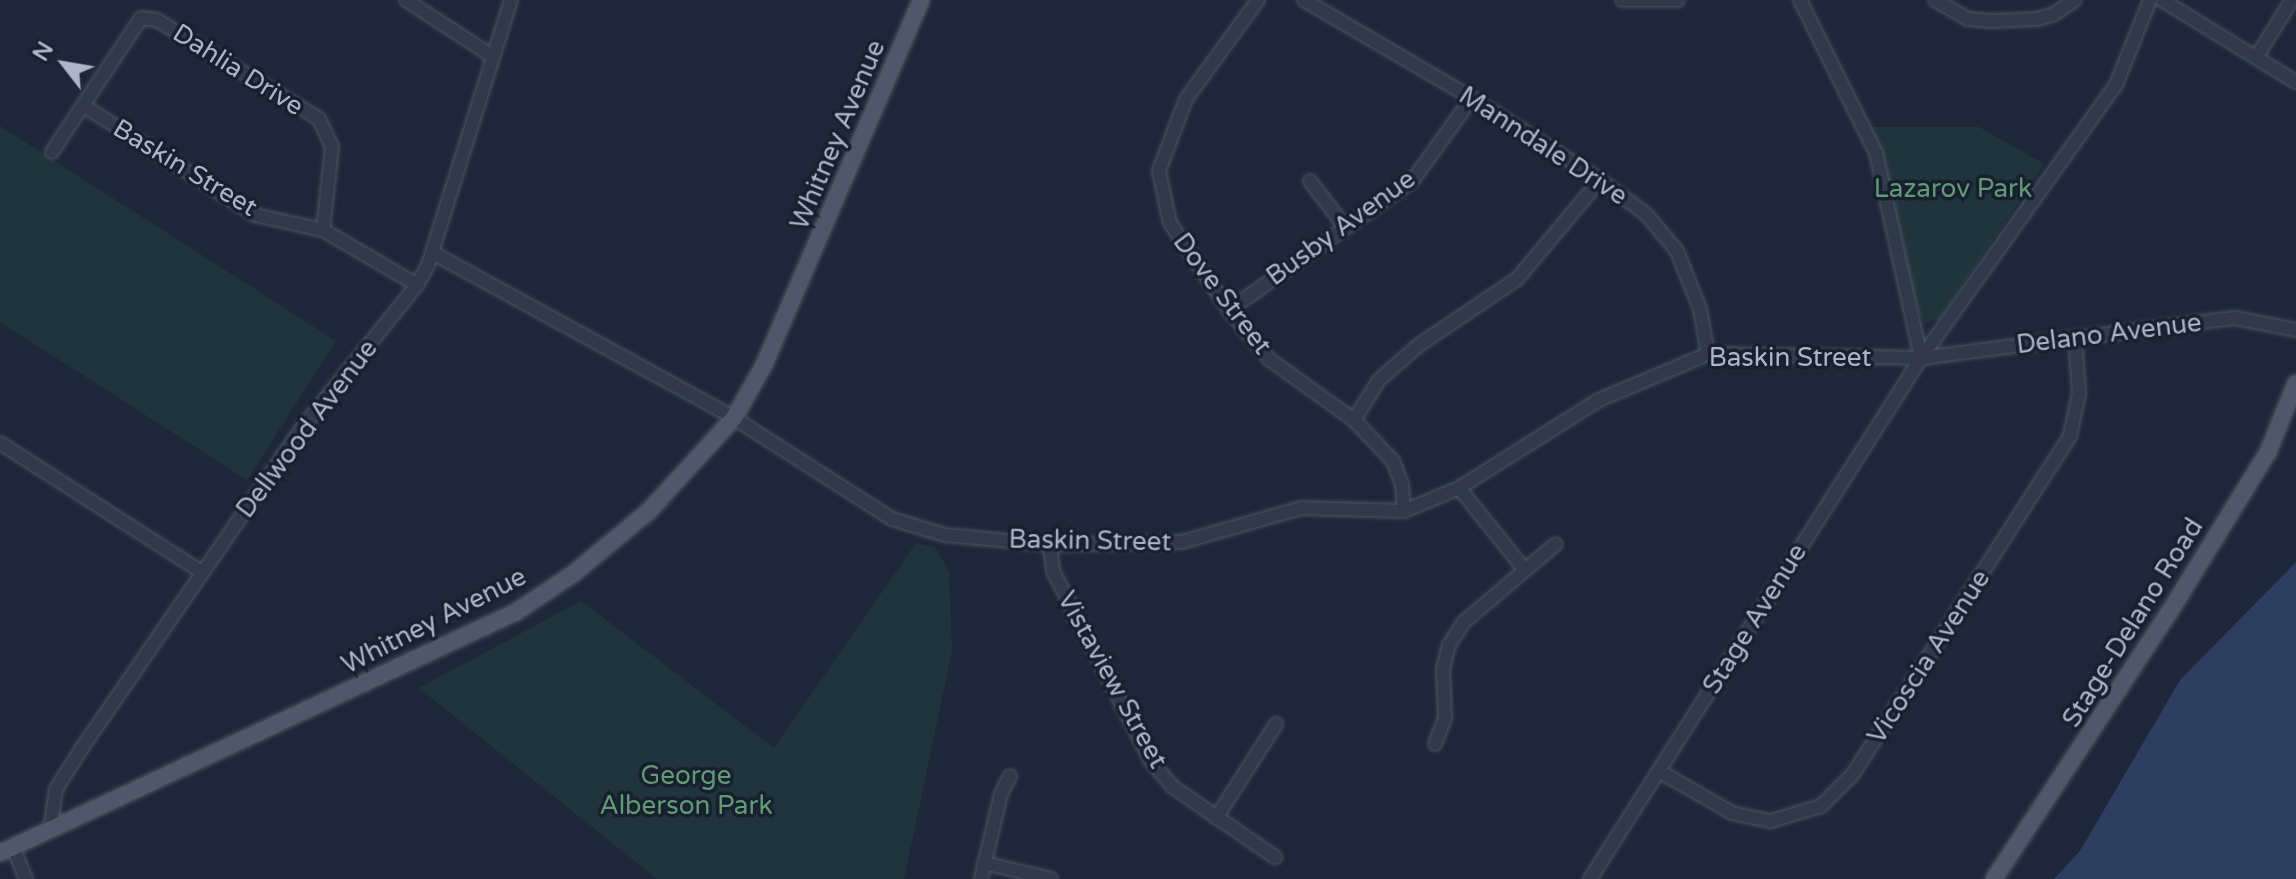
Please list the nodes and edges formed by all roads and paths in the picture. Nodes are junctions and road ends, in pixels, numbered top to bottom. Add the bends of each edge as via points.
1 (406, 0) edge
2 (511, 0) edge
3 (921, 0) edge
4 (1258, 0) edge
5 (1304, 0) edge
6 (1622, 0) edge
7 (1678, 0) edge
8 (1800, 0) edge
9 (1935, 0) edge
10 (2075, 0) edge
11 (2150, 0) edge
12 (2162, 0) edge
13 (2292, 0) edge
14 (492, 56) junction
15 (2257, 56) junction
16 (2296, 82) edge
17 (1472, 98) junction
18 (84, 106) junction
19 (52, 152) dead end
20 (1600, 180) junction
21 (1310, 181) dead end
22 (1345, 227) junction
23 (323, 230) junction
24 (433, 253) junction
25 (417, 285) junction
26 (1229, 310) junction
27 (2296, 330) edge
28 (2075, 337) junction
29 (1708, 354) junction
30 (1921, 358) junction
31 (2296, 383) edge
32 (734, 418) junction
33 (1354, 420) junction
34 (0, 443) edge
35 (1459, 488) junction
36 (1404, 511) junction
37 (1556, 544) dead end
38 (1050, 545) junction
39 (1525, 570) junction
40 (202, 572) junction
41 (1276, 724) dead end
42 (1435, 744) dead end
43 (1659, 771) junction
44 (1010, 776) dead end
45 (1216, 818) junction
46 (50, 831) junction
47 (7, 850) edge
48 (1275, 857) dead end
49 (984, 863) junction
50 (26, 879) edge
51 (981, 879) edge
52 (1051, 879) edge
53 (1590, 879) edge
54 (1994, 879) edge

1 - 14 street
2 - 14 street, Dellwood Avenue
3 - 32 main road, Whitney Avenue via 780,334
4 - 26 street, Dove Street via 1186,99 1159,171 1170,223
5 - 17 street, Manndale Drive
6 - 7 street
8 - 30 street via 1876,153
9 - 10 street via 1968,19 1992,21 2038,19
11 - 30 street, Stage Avenue via 2116,85
12 - 15 street
13 - 15 street
14 - 24 street, Dellwood Avenue
15 - 16 street
17 - 20 street, Manndale Drive
17 - 22 street, Busby Avenue via 1413,180
18 - 19 street
18 - 23 street, Baskin Street via 255,215
18 - 23 street, Dahlia Drive via 141,18 157,20 319,119 332,147
20 - 29 street, Manndale Drive via 1646,214 1677,251 1700,309
20 - 33 street via 1517,279 1419,345 1379,380
21 - 22 street
22 - 26 street, Busby Avenue
23 - 25 street, Baskin Street
24 - 25 street, Dellwood Avenue
24 - 32 street, Baskin Street
25 - 40 street, Dellwood Avenue via 302,428
26 - 33 street, Dove Street via 1269,359
27 - 28 street, Delano Avenue via 2235,318
28 - 30 street, Delano Avenue
28 - 43 street, Vicoscia Avenue via 2079,393 2070,436 1853,774 1821,806 1771,821 1732,813
29 - 30 street, Baskin Street
29 - 35 street, Baskin Street via 1599,400
30 - 43 street, Stage Avenue
31 - 54 main road, Stage-Delano Road via 2268,452
32 - 38 street, Baskin Street via 892,519 945,535
32 - 46 main road, Whitney Avenue via 649,511 573,574 516,612
33 - 36 street, Dove Street via 1393,461
34 - 40 street
35 - 36 street, Baskin Street
35 - 39 street
36 - 38 street, Baskin Street via 1301,508 1182,542
37 - 39 street
38 - 45 street, Vistaview Street via 1053,571 1151,761 1173,787
39 - 42 street via 1464,622 1449,645 1443,669 1445,718
40 - 46 street, Dellwood Avenue via 56,789
41 - 45 street
43 - 53 street, Stage Avenue
44 - 49 street
45 - 48 street, Vistaview Street
46 - 47 main road, Whitney Avenue
47 - 50 street
49 - 51 street
49 - 52 street

